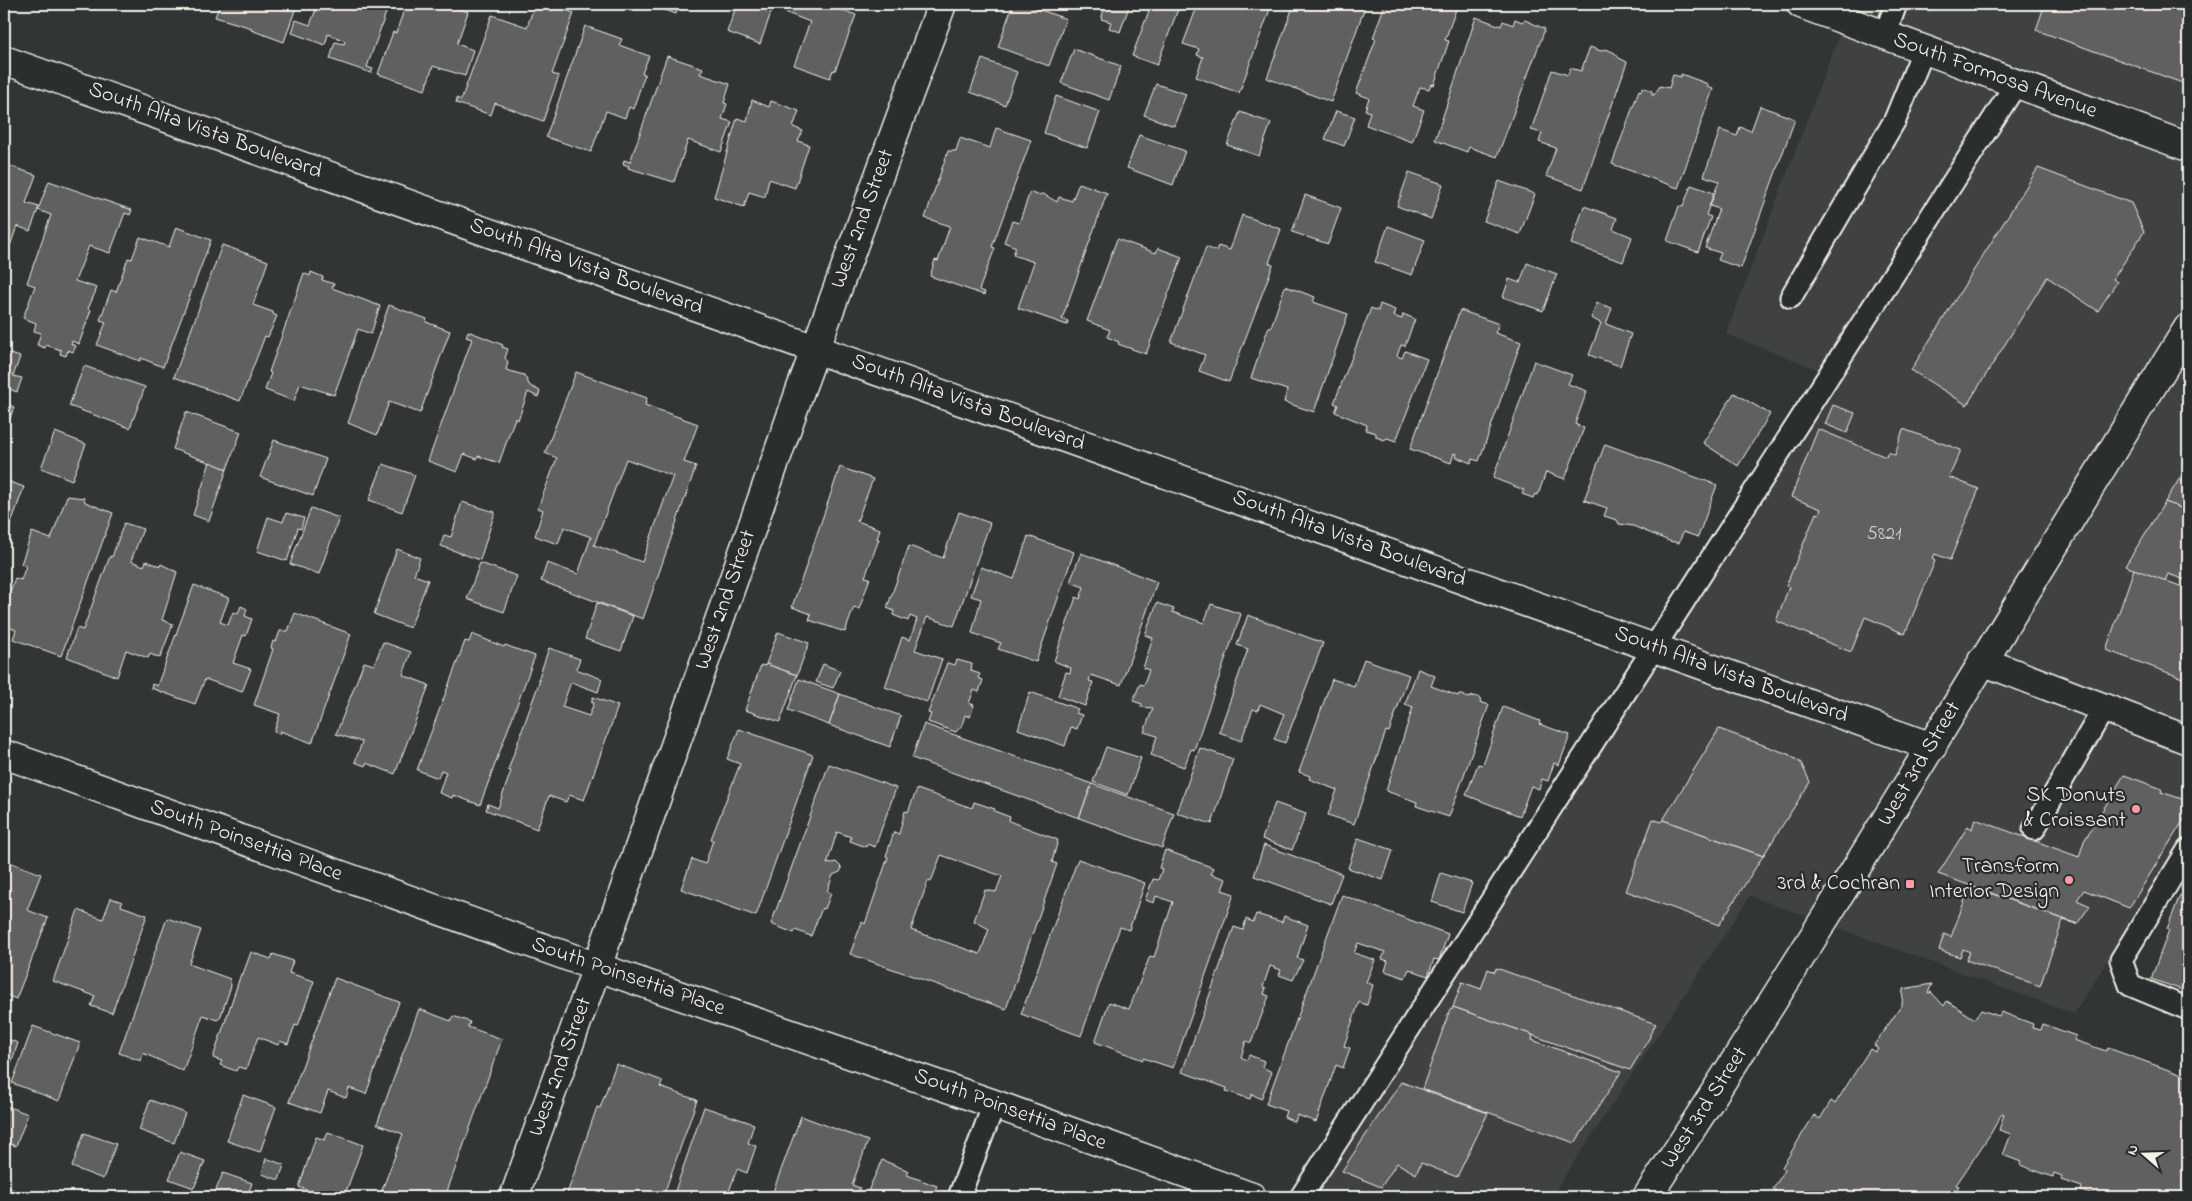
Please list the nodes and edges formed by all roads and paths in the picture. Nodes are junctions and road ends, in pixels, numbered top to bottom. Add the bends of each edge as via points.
1 (942, 4) edge
2 (1801, 4) edge
3 (1896, 4) edge
4 (1885, 35) junction
5 (1924, 49) junction
6 (4, 60) edge
7 (2016, 84) junction
8 (2188, 147) edge
9 (1791, 297) dead end
10 (2188, 328) edge
11 (815, 348) junction
12 (1654, 648) junction
13 (1982, 661) junction
14 (2104, 708) junction
15 (2188, 740) edge
16 (1932, 747) junction
17 (4, 754) edge
18 (2034, 828) dead end
19 (2188, 850) edge
20 (597, 967) junction
21 (2188, 1010) edge
22 (994, 1104) junction
23 (514, 1197) edge
24 (958, 1197) edge
25 (1252, 1197) edge
26 (1301, 1197) edge
27 (1647, 1197) edge

1 - 11 street, West 2nd Street
2 - 4 street, South Formosa Avenue
3 - 4 lane
4 - 5 street, South Formosa Avenue
5 - 7 street, South Formosa Avenue
5 - 9 lane via 1895,120
6 - 11 street, South Alta Vista Boulevard
7 - 8 street, South Formosa Avenue
7 - 12 lane
10 - 13 street, West 3rd Street
11 - 12 street, South Alta Vista Boulevard
11 - 20 street, West 2nd Street
12 - 16 street, South Alta Vista Boulevard
12 - 26 lane
13 - 14 street
13 - 16 street, West 3rd Street
14 - 15 street
14 - 18 lane
16 - 27 street, West 3rd Street via 1733,1066
17 - 20 street, South Poinsettia Place
19 - 21 lane via 2121,960 2130,985
20 - 22 street, South Poinsettia Place
20 - 23 street, West 2nd Street
22 - 24 lane
22 - 25 street, South Poinsettia Place

